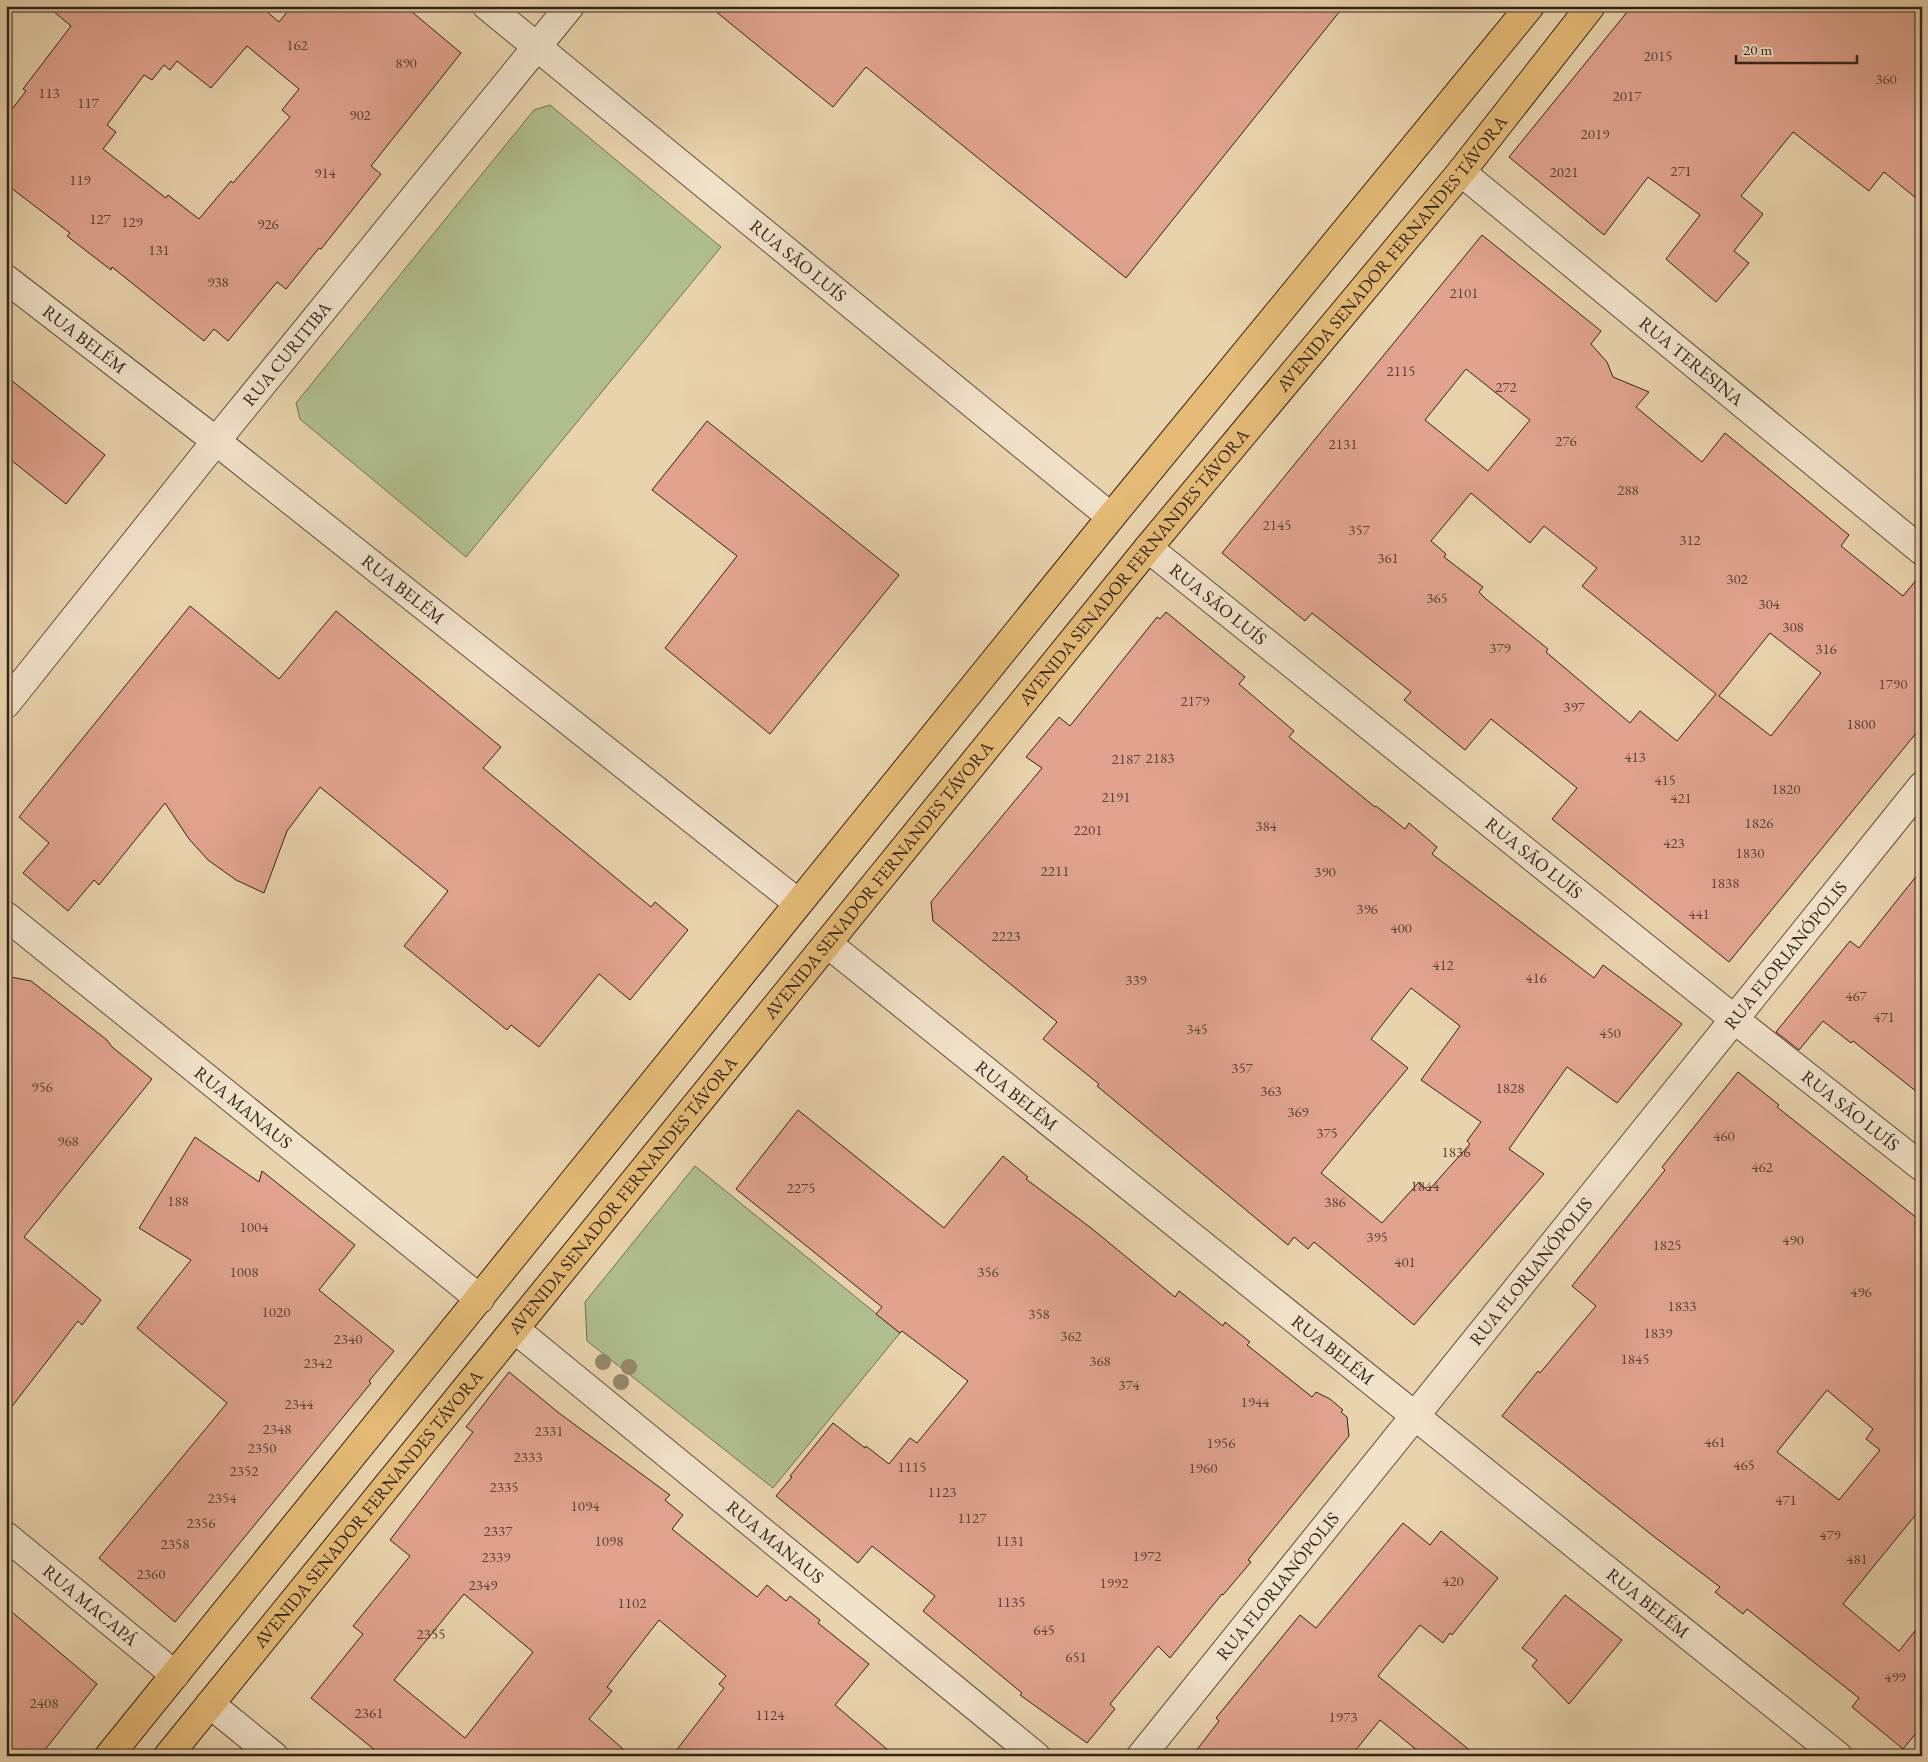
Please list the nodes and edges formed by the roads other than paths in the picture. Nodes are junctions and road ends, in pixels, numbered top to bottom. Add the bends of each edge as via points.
1 (487, 6) edge
2 (570, 6) edge
3 (1530, 6) edge
4 (1591, 6) edge
5 (538, 47) junction
6 (1460, 172) junction
7 (6, 279) edge
8 (216, 441) junction
9 (1111, 517) junction
10 (1148, 548) junction
11 (1922, 551) edge
12 (6, 704) edge
13 (1922, 786) edge
14 (798, 903) junction
15 (6, 916) edge
16 (828, 944) junction
17 (1734, 1019) junction
18 (1922, 1167) edge
19 (480, 1299) junction
20 (516, 1330) junction
21 (1416, 1416) junction
22 (6, 1536) edge
23 (175, 1675) junction
24 (210, 1704) junction
25 (109, 1756) edge
26 (168, 1756) edge
27 (274, 1756) edge
28 (1036, 1756) edge
29 (1141, 1756) edge
30 (1838, 1756) edge

1 - 5 street, RUA SÃO LUÍS
2 - 5 street, RUA CURITIBA
3 - 9 main road
4 - 6 main road, AVENIDA SENADOR FERNANDES TÁVORA
5 - 8 street, RUA CURITIBA
5 - 9 street, RUA SÃO LUÍS
6 - 10 main road, AVENIDA SENADOR FERNANDES TÁVORA
6 - 11 street, RUA TERESINA
7 - 8 street, RUA BELÉM
8 - 12 street, RUA CURITIBA
8 - 14 street, RUA BELÉM
9 - 14 main road
10 - 16 main road, AVENIDA SENADOR FERNANDES TÁVORA
10 - 17 street, RUA SÃO LUÍS
13 - 17 street, RUA FLORIANÓPOLIS
14 - 19 main road
15 - 19 street, RUA MANAUS
16 - 20 main road, AVENIDA SENADOR FERNANDES TÁVORA
16 - 21 street, RUA BELÉM
17 - 18 street, RUA SÃO LUÍS
17 - 21 street, RUA FLORIANÓPOLIS
19 - 23 main road
20 - 24 main road, AVENIDA SENADOR FERNANDES TÁVORA
20 - 28 street, RUA MANAUS
21 - 29 street, RUA FLORIANÓPOLIS
21 - 30 street, RUA BELÉM
22 - 23 street, RUA MACAPÁ
23 - 25 main road
24 - 26 main road, AVENIDA SENADOR FERNANDES TÁVORA
24 - 27 street

